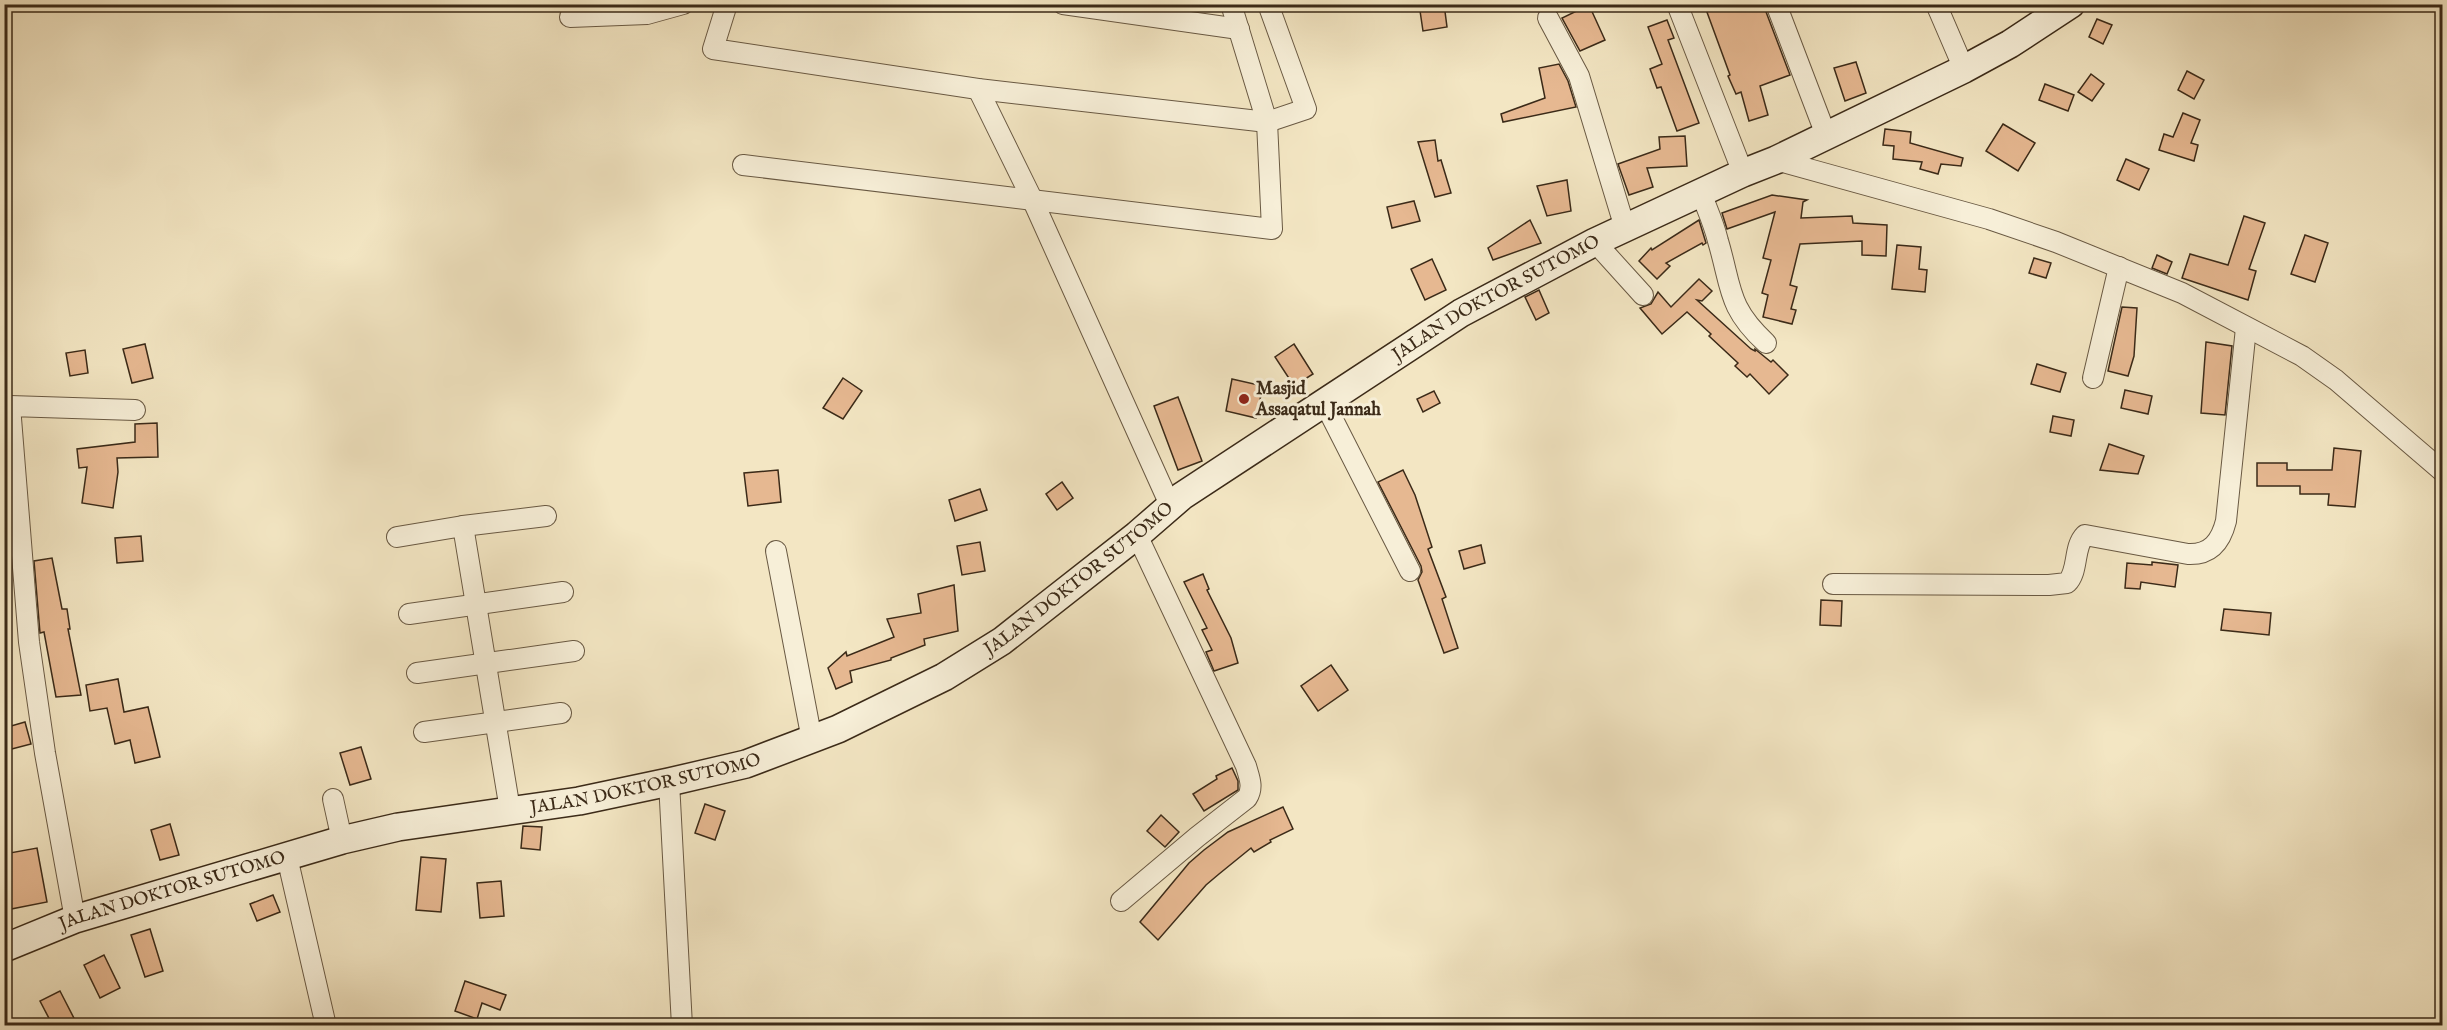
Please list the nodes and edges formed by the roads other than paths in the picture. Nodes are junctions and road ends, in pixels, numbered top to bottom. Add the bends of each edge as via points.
1 (683, 4) edge
2 (726, 4) edge
3 (1063, 4) edge
4 (1231, 4) edge
5 (1268, 4) edge
6 (1677, 4) edge
7 (1776, 4) edge
8 (1936, 4) edge
9 (2071, 4) edge
10 (570, 17) dead end
11 (1548, 18) dead end
12 (1239, 29) junction
13 (1964, 69) junction
14 (978, 89) junction
15 (1267, 122) junction
16 (1826, 135) junction
17 (1776, 160) junction
18 (744, 165) dead end
19 (1743, 173) junction
20 (1701, 193) junction
21 (1032, 201) junction
22 (1625, 228) junction
23 (1595, 242) junction
24 (2119, 267) junction
25 (1643, 295) dead end
26 (2246, 328) junction
27 (1766, 343) dead end
28 (2093, 378) dead end
29 (1324, 402) junction
30 (7, 405) edge
31 (135, 410) dead end
32 (2442, 471) edge
33 (1170, 505) junction
34 (546, 516) dead end
35 (463, 526) junction
36 (1137, 535) junction
37 (397, 537) dead end
38 (776, 551) dead end
39 (1410, 571) dead end
40 (1833, 584) dead end
41 (563, 592) dead end
42 (476, 603) junction
43 (409, 614) dead end
44 (574, 651) dead end
45 (486, 663) junction
46 (417, 673) dead end
47 (561, 713) dead end
48 (496, 722) junction
49 (424, 732) dead end
50 (812, 740) junction
51 (669, 782) junction
52 (333, 799) dead end
53 (510, 810) junction
54 (342, 840) junction
55 (287, 857) junction
56 (1121, 901) dead end
57 (75, 919) junction
58 (4, 948) edge
59 (326, 1026) edge
60 (682, 1026) edge

1 - 10 street via 647,14
2 - 14 street via 713,48
3 - 12 street
4 - 12 street
5 - 15 street via 1305,109
6 - 19 street
7 - 16 street
8 - 13 street
9 - 13 street, JALAN DOKTOR SUTOMO
11 - 22 street via 1578,76
12 - 15 street
13 - 16 street, JALAN DOKTOR SUTOMO
14 - 15 street
14 - 21 street
15 - 21 street via 1272,229
16 - 17 street, JALAN DOKTOR SUTOMO
17 - 19 street, JALAN DOKTOR SUTOMO
17 - 24 street via 1989,219
18 - 21 street
19 - 20 street, JALAN DOKTOR SUTOMO
20 - 22 street, JALAN DOKTOR SUTOMO
20 - 27 street via 1738,312
21 - 33 street
22 - 23 street, JALAN DOKTOR SUTOMO
23 - 25 street
23 - 29 street, JALAN DOKTOR SUTOMO via 1461,313
24 - 26 street via 2182,293
24 - 28 street
26 - 32 street via 2301,356 2336,380
26 - 40 street via 2226,521 2222,537 2209,550 2188,554 2085,536 2080,540 2067,583
29 - 33 street, JALAN DOKTOR SUTOMO
29 - 39 street
30 - 31 street
30 - 57 street via 29,642
33 - 36 street, JALAN DOKTOR SUTOMO
34 - 35 street
35 - 37 street
35 - 42 street
36 - 50 street, JALAN DOKTOR SUTOMO via 1002,641 898,700
36 - 56 street via 1245,766 1251,793
38 - 50 street
41 - 42 street
42 - 43 street
42 - 45 street
44 - 45 street
45 - 46 street
45 - 48 street
47 - 48 street
48 - 49 street
48 - 53 street
50 - 51 street, JALAN DOKTOR SUTOMO via 746,764
51 - 53 street, JALAN DOKTOR SUTOMO via 579,801
51 - 60 street
52 - 54 street
53 - 54 street, JALAN DOKTOR SUTOMO
54 - 55 street, JALAN DOKTOR SUTOMO
55 - 57 street, JALAN DOKTOR SUTOMO
55 - 59 street
57 - 58 street, JALAN DOKTOR SUTOMO

